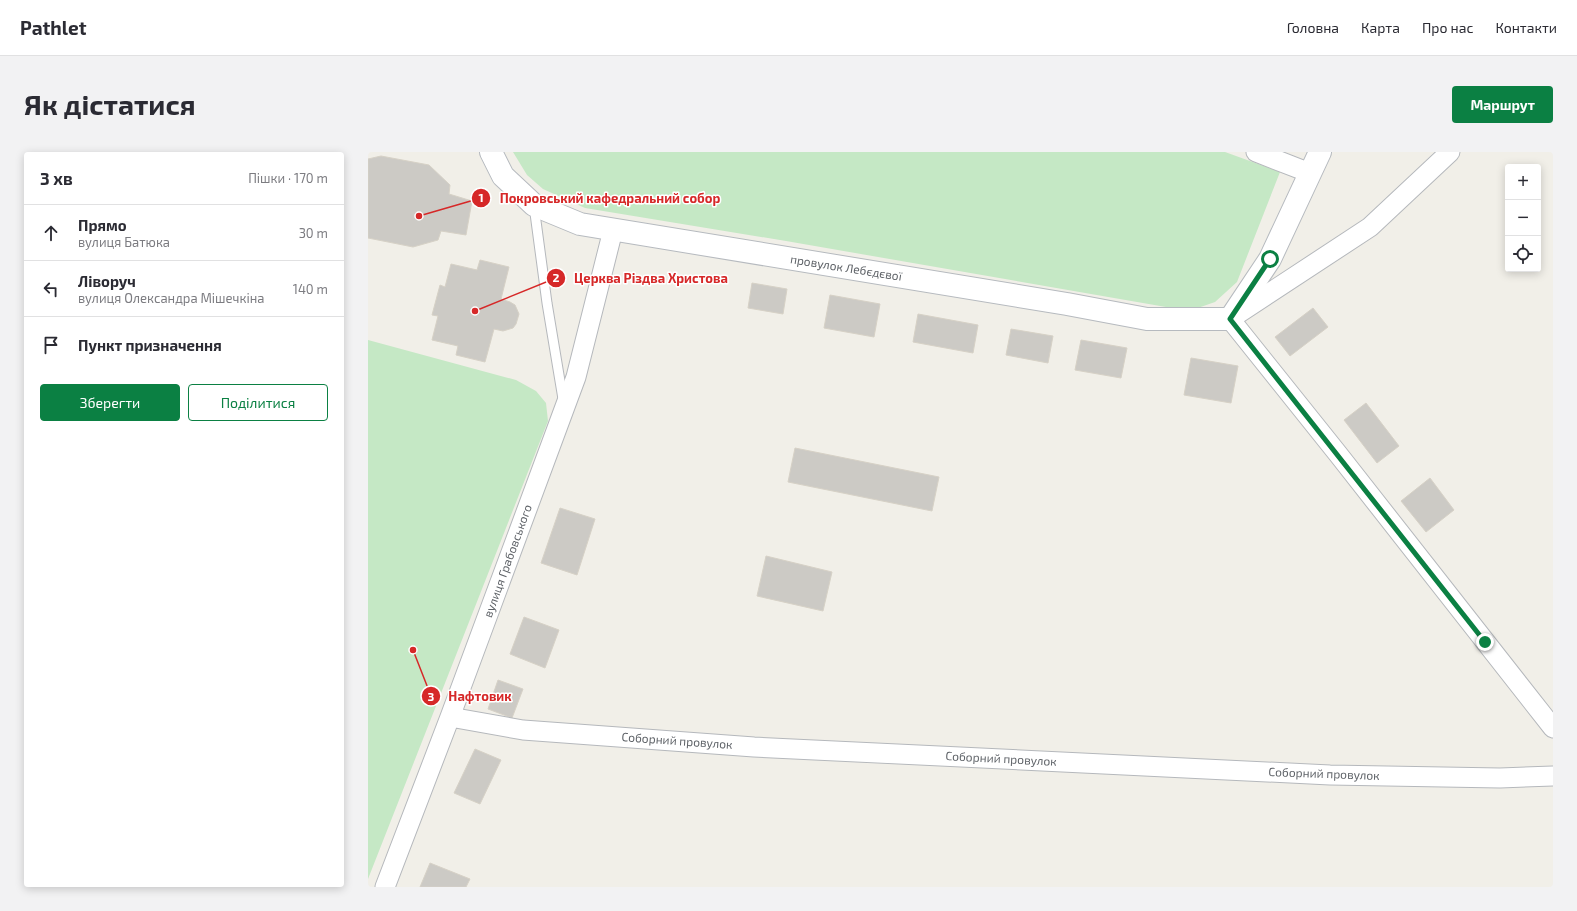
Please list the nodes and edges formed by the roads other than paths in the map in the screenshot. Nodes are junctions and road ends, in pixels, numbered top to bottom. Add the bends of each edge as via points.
1 (491, 152) edge
2 (1256, 152) edge
3 (1320, 152) edge
4 (1450, 152) edge
5 (1310, 173) junction
6 (534, 205) junction
7 (614, 230) junction
8 (1230, 319) junction
9 (565, 408) junction
10 (450, 717) junction
11 (1553, 728) edge
12 (1553, 776) edge
13 (385, 887) edge

1 - 6 street, провулок Лебєдєвої via 503,176
2 - 5 street
3 - 5 street
4 - 8 street via 1370,226
5 - 8 street via 1270,259
6 - 7 street, провулок Лебєдєвої via 580,224
6 - 9 lane
7 - 8 street, провулок Лебєдєвої via 1147,319
7 - 9 street, вулиця Грабовського via 576,377
8 - 11 street
9 - 10 street, вулиця Грабовського
10 - 12 street, Соборний провулок via 524,730 754,747 1330,775 1500,778
10 - 13 street, вулиця Грабовського

